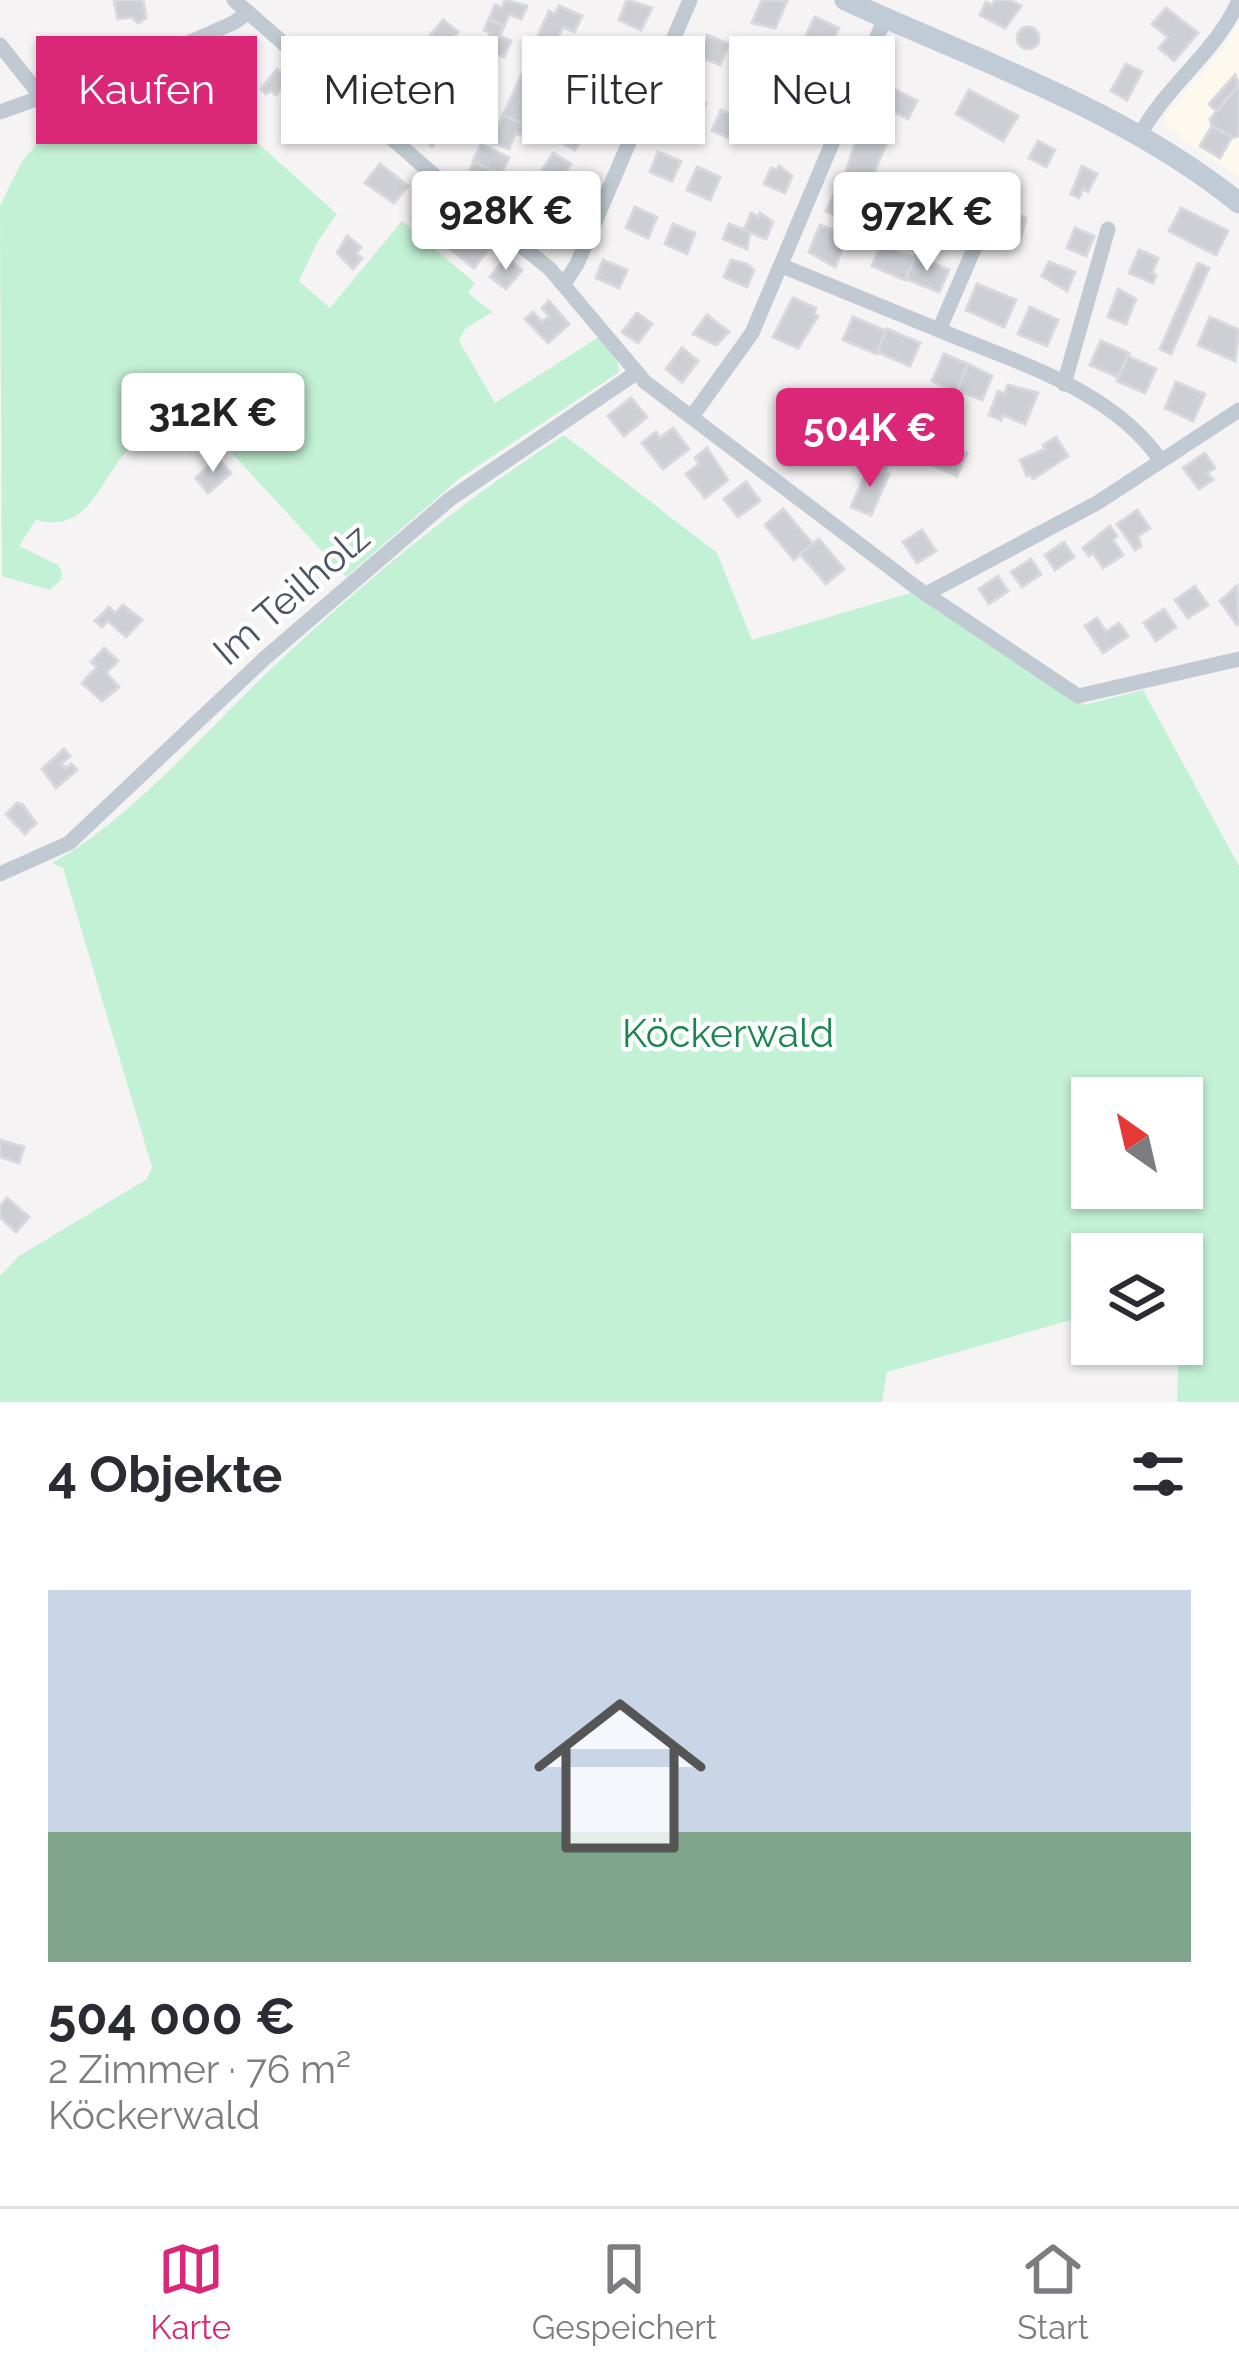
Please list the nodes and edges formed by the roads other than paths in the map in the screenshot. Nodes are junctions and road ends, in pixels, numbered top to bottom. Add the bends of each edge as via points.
1 (234, 0) edge
2 (690, 0) edge
3 (845, 0) edge
4 (1239, 0) edge
5 (248, 13) junction
6 (885, 18) junction
7 (201, 36) edge
8 (0, 45) edge
9 (36, 89) edge
10 (36, 96) edge
11 (0, 112) edge
12 (1139, 137) junction
13 (1239, 203) edge
14 (993, 205) dead end
15 (1108, 229) dead end
16 (782, 266) junction
17 (564, 284) junction
18 (940, 330) junction
19 (636, 373) junction
20 (1064, 384) junction
21 (1239, 410) edge
22 (693, 416) junction
23 (1162, 461) junction
24 (926, 594) junction
25 (1239, 659) edge
26 (0, 874) edge

1 - 5 street
2 - 17 street
3 - 6 main road
4 - 12 street
5 - 7 street
5 - 17 street
6 - 12 main road
6 - 16 street
8 - 9 street
10 - 11 street
12 - 13 main road
14 - 18 street
15 - 20 street
16 - 18 street
16 - 22 street via 748,341
17 - 19 street
18 - 20 street
19 - 22 street
19 - 26 street, Im Teilholz via 450,499 69,843
20 - 23 street via 1124,420
21 - 23 street
22 - 24 street
23 - 24 street
24 - 25 street via 1078,696

